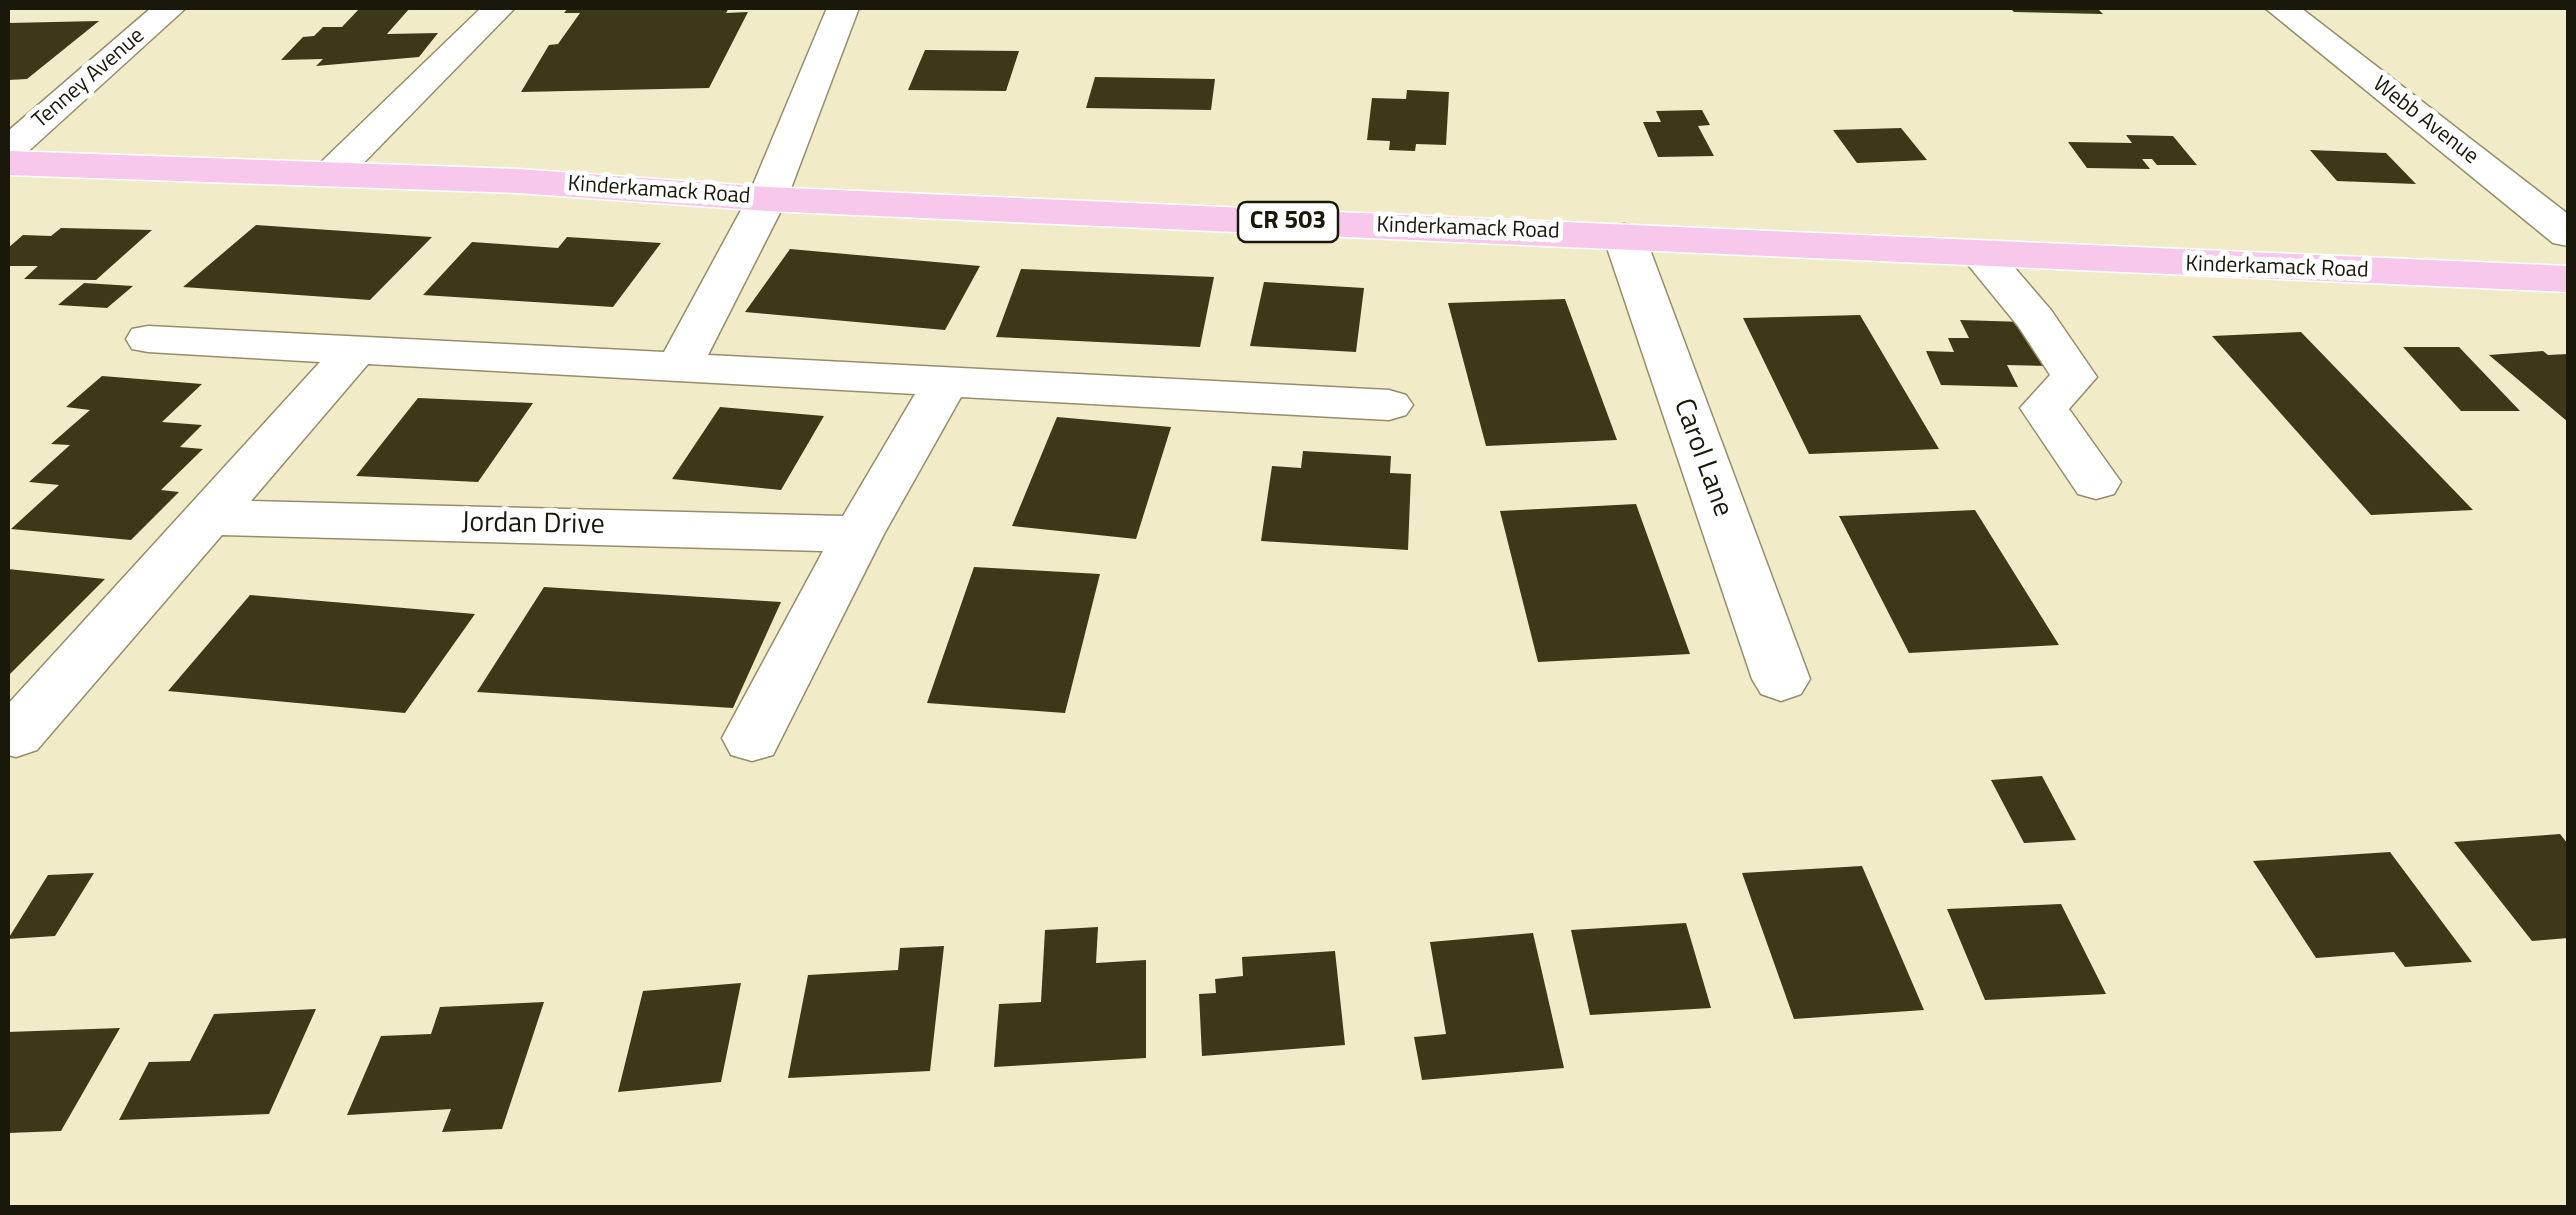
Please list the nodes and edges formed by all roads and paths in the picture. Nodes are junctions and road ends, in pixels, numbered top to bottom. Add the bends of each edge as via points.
1 (170, 8) edge
2 (499, 8) edge
3 (844, 8) edge
4 (2282, 8) edge
5 (8, 150) edge
6 (8, 163) edge
7 (332, 173) junction
8 (768, 200) junction
9 (2568, 234) edge
10 (1624, 236) junction
11 (1981, 255) junction
12 (2264, 268) junction
13 (2568, 279) edge
14 (2568, 312) edge
15 (148, 339) dead end
16 (356, 350) junction
17 (679, 367) junction
18 (946, 381) junction
19 (1389, 405) dead end
20 (2096, 482) dead end
21 (208, 517) junction
22 (858, 534) junction
23 (1781, 679) dead end
24 (16, 734) dead end
25 (752, 738) dead end

1 - 5 street, Tenney Avenue
2 - 7 street
3 - 8 street
4 - 9 street, Webb Avenue
6 - 7 main road, Kinderkamack Road / CR 503
7 - 8 main road, Kinderkamack Road / CR 503
8 - 10 main road, Kinderkamack Road / CR 503
8 - 17 street
10 - 11 main road, Kinderkamack Road / CR 503
10 - 23 street, Carol Lane
11 - 12 main road, Kinderkamack Road / CR 503
11 - 20 street via 2074,378 2044,408
12 - 13 main road, Kinderkamack Road / CR 503
12 - 14 main road
15 - 16 street
16 - 17 street
16 - 21 street
17 - 18 street
18 - 19 street
18 - 22 street
21 - 22 street, Jordan Drive
21 - 24 street
22 - 25 street

